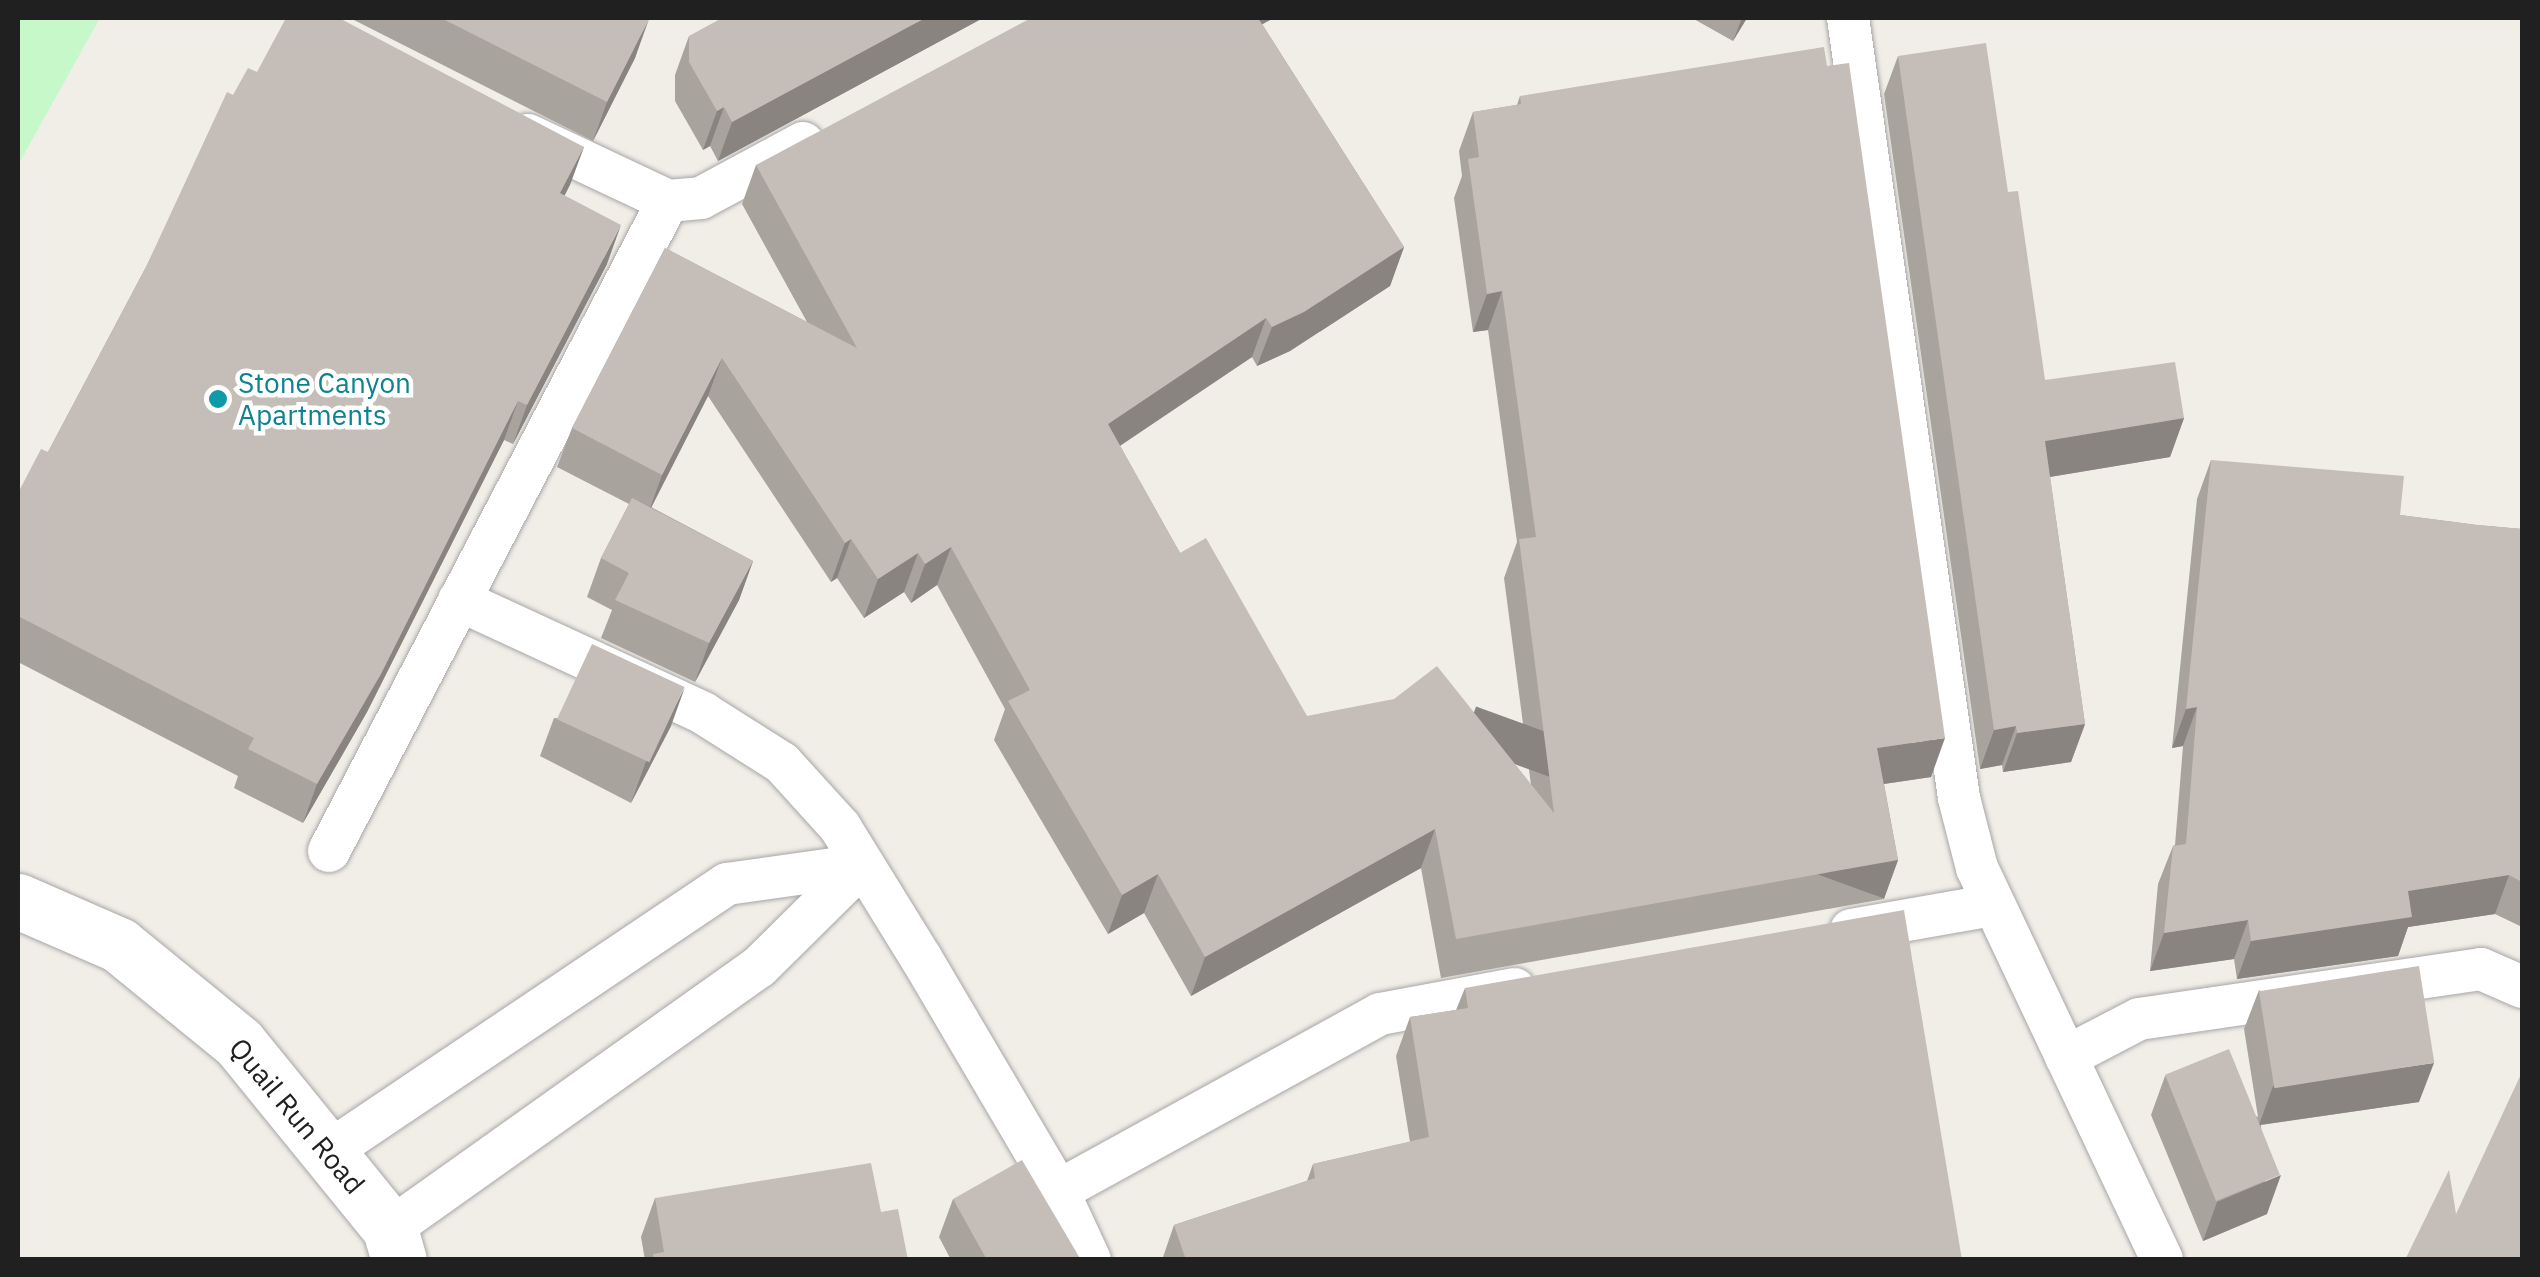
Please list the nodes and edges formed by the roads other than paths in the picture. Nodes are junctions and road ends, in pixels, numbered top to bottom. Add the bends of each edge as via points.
1 (1848, 18) edge
2 (496, 118) edge
3 (834, 126) edge
4 (668, 201) junction
5 (459, 600) junction
6 (329, 851) dead end
7 (862, 865) junction
8 (18, 900) edge
9 (1994, 904) junction
10 (1802, 938) edge
11 (1552, 983) edge
12 (2522, 987) edge
13 (2066, 1056) junction
14 (328, 1152) junction
15 (1058, 1191) junction
16 (395, 1244) edge
17 (1090, 1260) edge
18 (2162, 1260) edge

1 - 9 lane via 1960,798
2 - 4 lane via 637,192
3 - 4 lane via 701,198
4 - 5 lane
5 - 6 lane
5 - 7 lane via 703,712 782,762 840,827
7 - 14 lane via 727,884
7 - 15 lane
7 - 16 lane via 759,967
8 - 14 street, Quail Run Road via 119,945 239,1043
9 - 10 lane
9 - 13 lane
11 - 15 lane via 1380,1014
12 - 13 lane via 2481,970 2139,1019
13 - 18 lane
14 - 16 street, Quail Run Road
15 - 17 lane

